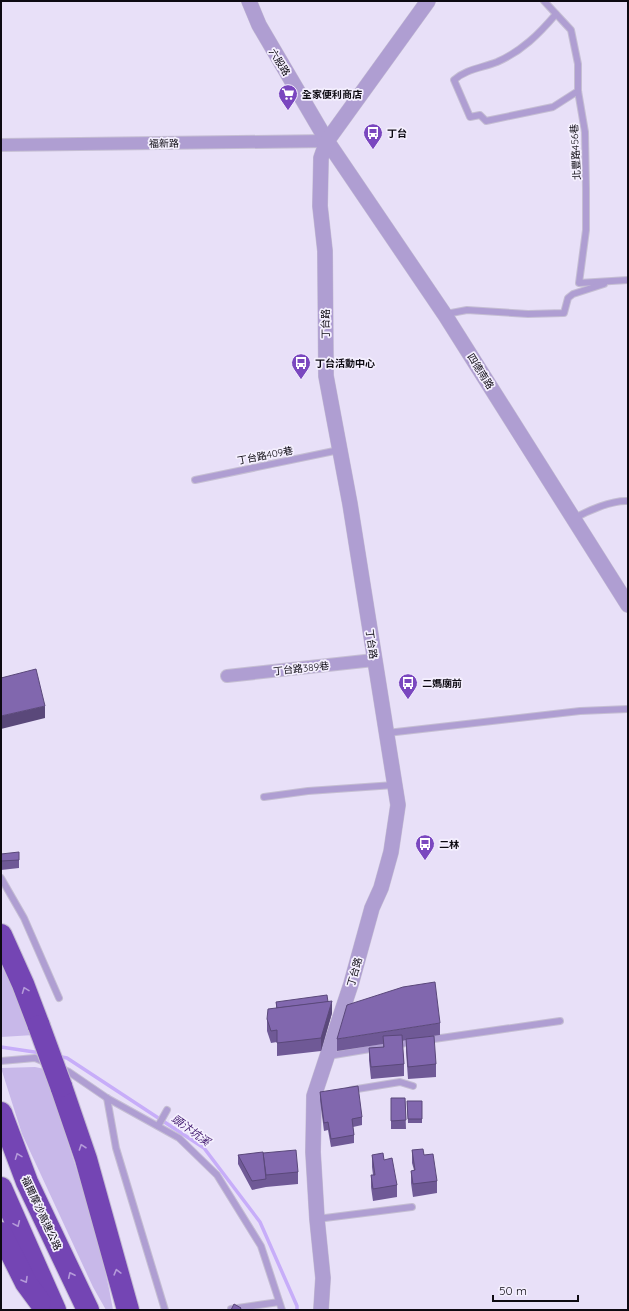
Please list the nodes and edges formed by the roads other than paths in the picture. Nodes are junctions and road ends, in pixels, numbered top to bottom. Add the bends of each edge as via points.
1 (249, 1) edge
2 (428, 1) edge
3 (544, 1) edge
4 (556, 14) junction
5 (578, 91) junction
6 (327, 141) junction
7 (1, 145) edge
8 (628, 280) edge
9 (609, 282) junction
10 (445, 314) junction
11 (339, 450) junction
12 (195, 480) dead end
13 (628, 501) edge
14 (573, 519) junction
15 (628, 606) edge
16 (374, 660) junction
17 (227, 676) dead end
18 (628, 709) edge
19 (386, 734) junction
20 (394, 785) junction
21 (264, 797) dead end
22 (1, 878) edge
23 (1, 935) edge
24 (58, 998) dead end
25 (560, 1021) dead end
26 (327, 1056) junction
27 (1, 1061) edge
28 (413, 1086) dead end
29 (345, 1091) edge
30 (107, 1098) junction
31 (167, 1110) dead end
32 (1, 1113) edge
33 (158, 1126) junction
34 (1, 1188) edge
35 (412, 1207) dead end
36 (317, 1218) junction
37 (1, 1233) edge
38 (279, 1302) junction
39 (231, 1309) edge
40 (46, 1310) edge
41 (55, 1310) edge
42 (88, 1310) edge
43 (128, 1310) edge
44 (165, 1310) edge
45 (282, 1310) edge
46 (321, 1310) edge

1 - 6 street, 六股路 via 259,25
2 - 6 street, 丁台路
3 - 4 lane, 北豐路456巷
4 - 5 lane, 北豐路456巷 via 571,30 578,64
4 - 5 lane via 526,46 497,62 462,72 454,80 470,118 480,115 486,121 553,107
5 - 9 lane, 北豐路456巷 via 585,132 586,189 586,230 579,283
6 - 7 street, 福新路
6 - 10 street, 四德南路
6 - 11 street, 丁台路 via 321,158 320,174 320,206 325,251 326,376
8 - 9 lane, 北豐路456巷
9 - 10 lane, 北豐路456巷 via 573,294 568,298 564,313 528,314 467,310
10 - 14 street, 四德南路
11 - 12 lane, 丁台路409巷
11 - 16 street, 丁台路
13 - 14 lane via 619,501 585,512
14 - 15 street, 四德南路
16 - 17 street, 丁台路389巷
16 - 19 street, 丁台路
18 - 19 lane via 580,711
19 - 20 street, 丁台路
20 - 21 lane
20 - 26 street, 丁台路 via 398,805 391,852
22 - 24 lane via 24,918
43 -> 23 highway, bridge via 86,1159 39,1026
25 - 26 lane
26 - 36 street, 丁台路 via 318,1095 313,1152
27 - 30 lane via 36,1058 69,1072
28 - 29 lane via 400,1082
30 - 33 lane
30 - 44 lane via 116,1148
31 - 33 lane
42 -> 32 highway, 福爾摩沙高速公路 via 28,1182
33 - 38 lane via 179,1138 217,1175 261,1246
34 -> 41 highway
35 - 36 lane
36 - 46 street, 丁台路 via 323,1278
37 -> 40 highway via 26,1283
38 - 39 lane
38 - 45 lane

